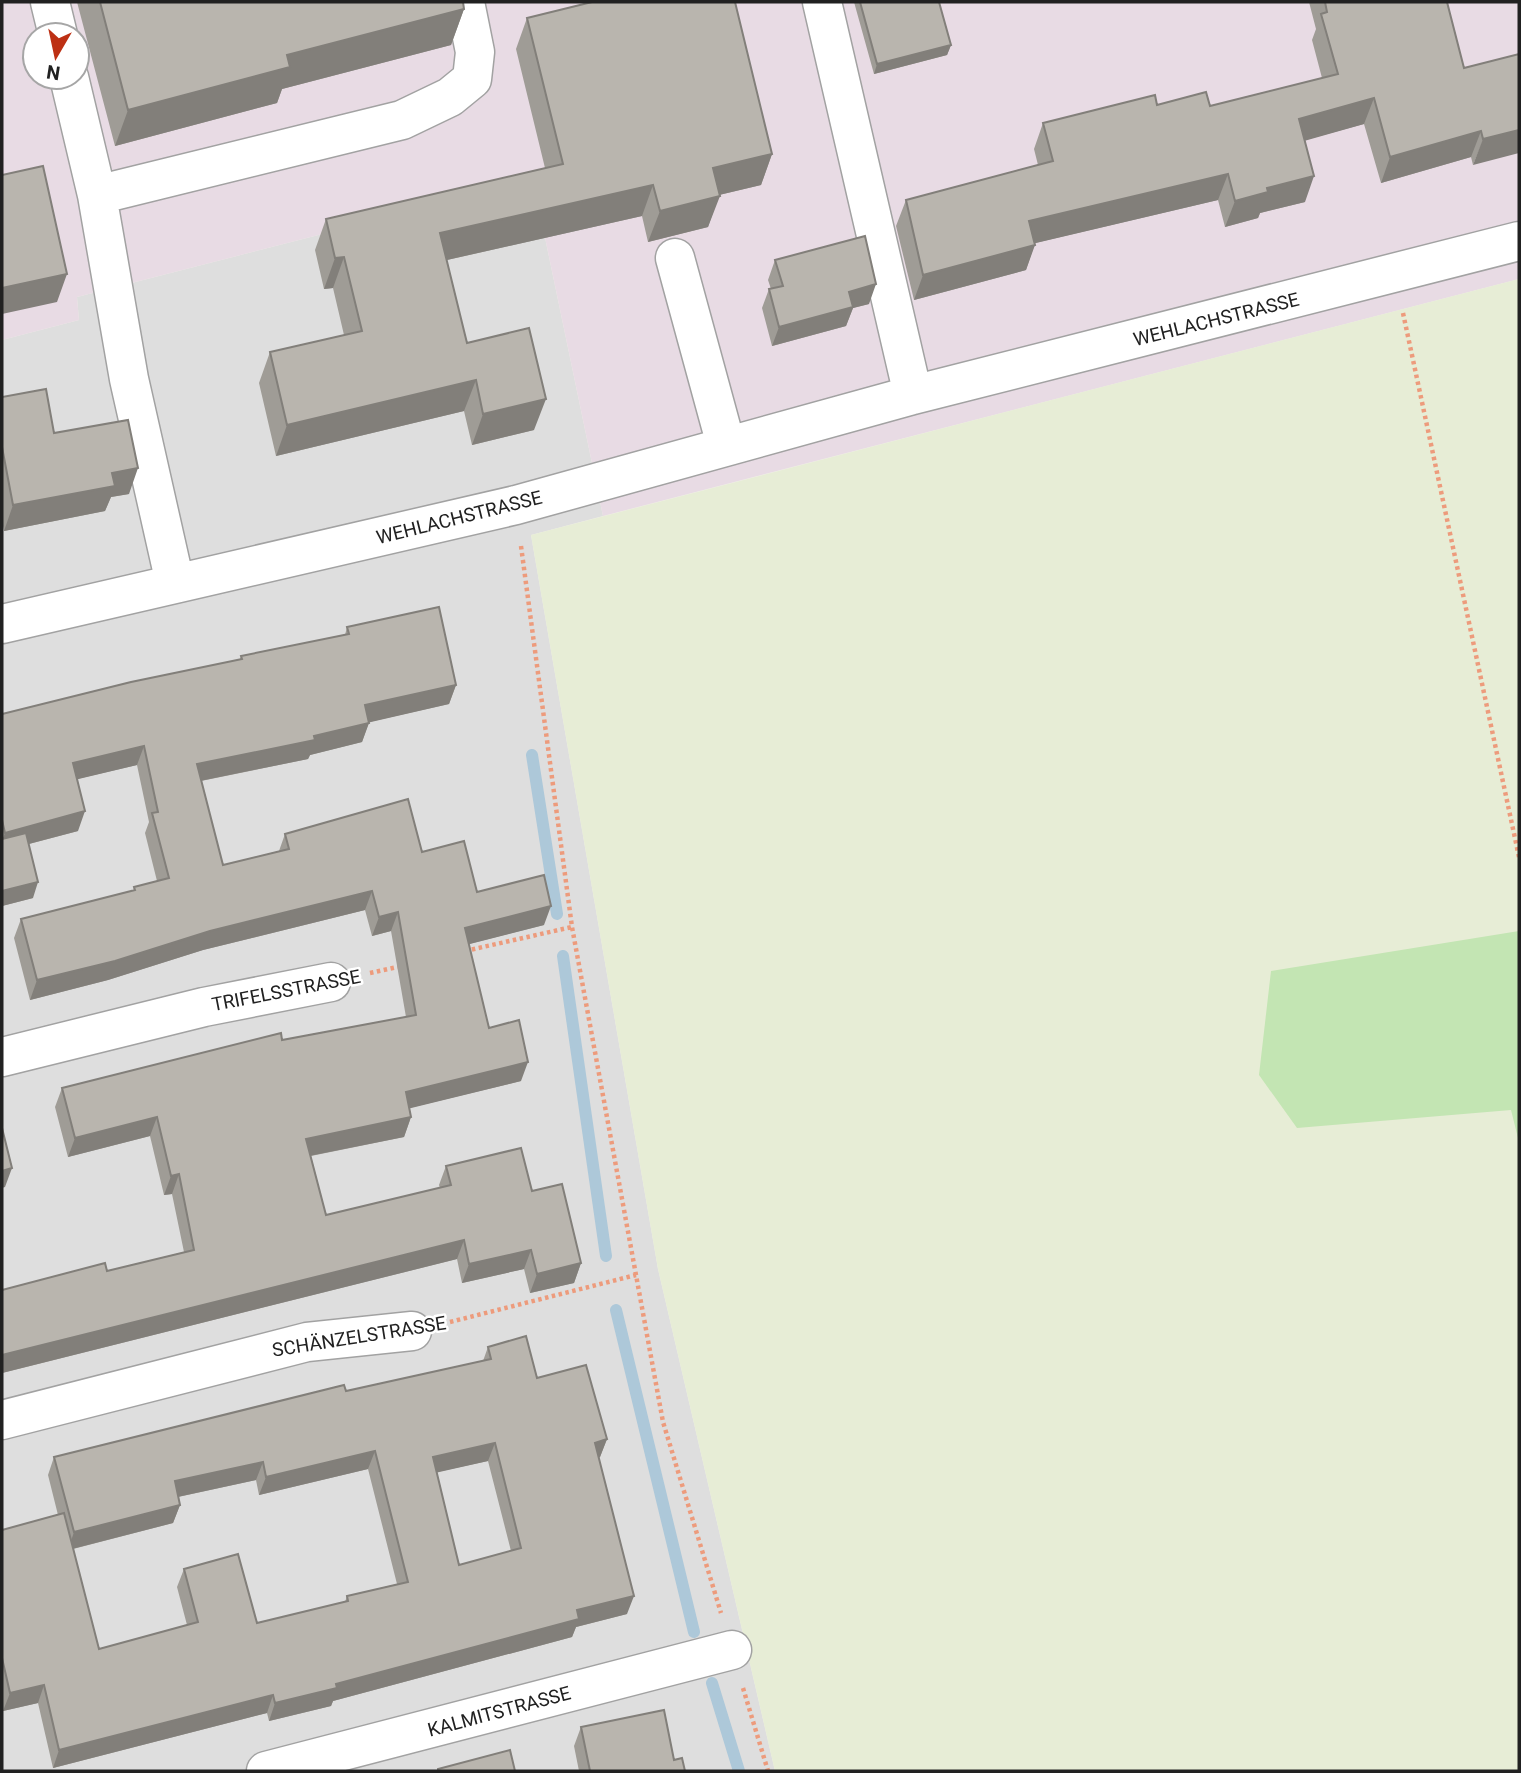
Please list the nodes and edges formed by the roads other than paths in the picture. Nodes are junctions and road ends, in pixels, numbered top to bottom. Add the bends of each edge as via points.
1 (50, 2) edge
2 (465, 2) edge
3 (822, 2) edge
4 (55, 21) edge
5 (72, 91) edge
6 (97, 194) junction
7 (1519, 241) edge
8 (676, 258) dead end
9 (912, 395) junction
10 (726, 445) junction
11 (176, 583) junction
12 (2, 624) edge
13 (331, 982) road end
14 (2, 1057) edge
15 (412, 1331) road end
16 (2, 1420) edge
17 (732, 1650) road end
18 (266, 1771) edge

1 - 4 street
2 - 6 street via 475,52 472,79 450,97 402,120
3 - 9 street
5 - 6 street
6 - 11 street via 129,379
7 - 9 street, WEHLACHSTRASSE
8 - 10 street
9 - 10 street, WEHLACHSTRASSE
10 - 11 street, WEHLACHSTRASSE via 516,505
11 - 12 street, WEHLACHSTRASSE
13 - 14 street, TRIFELSSTRASSE via 204,1007
15 - 16 street, SCHÄNZELSTRASSE via 307,1342
17 - 18 street, KALMITSTRASSE

